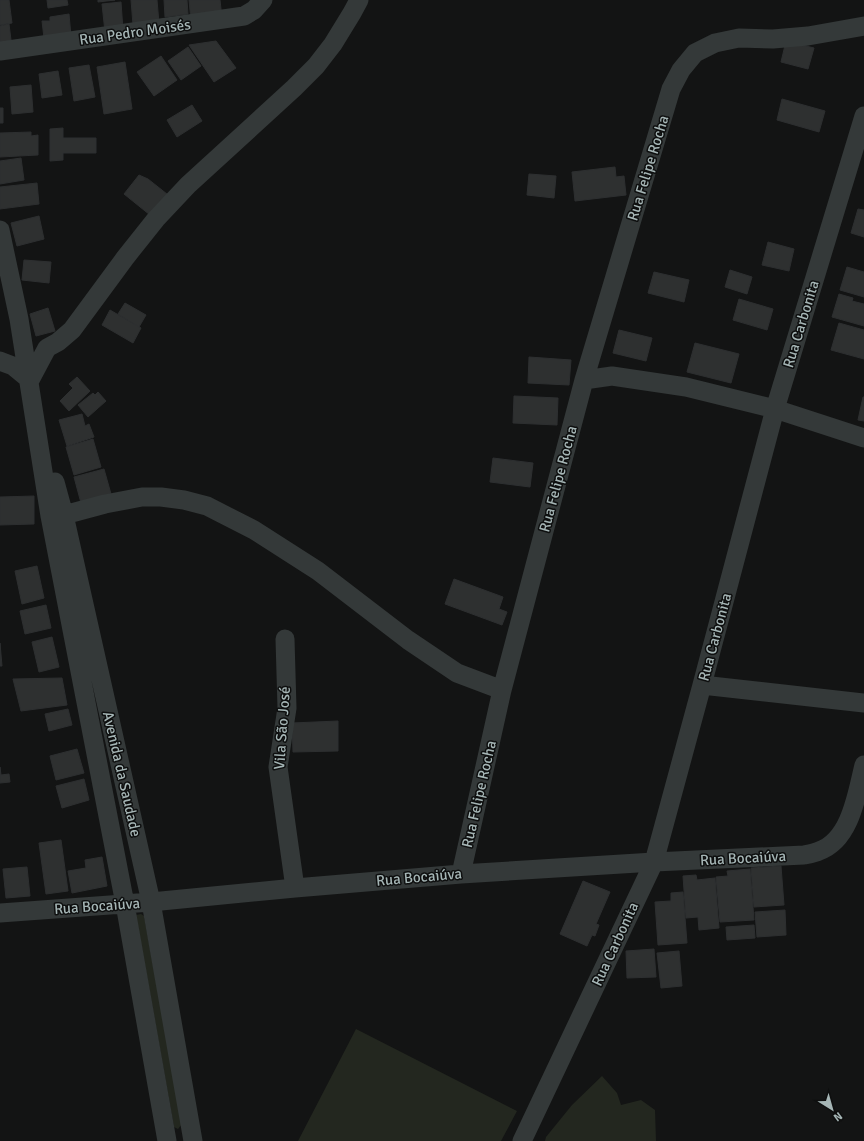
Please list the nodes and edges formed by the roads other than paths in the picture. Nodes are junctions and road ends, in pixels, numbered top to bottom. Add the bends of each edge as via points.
1 (263, 0) edge
2 (359, 0) edge
3 (864, 26) edge
4 (0, 51) edge
5 (863, 124) edge
6 (0, 230) edge
7 (1, 362) edge
8 (30, 380) junction
9 (584, 380) junction
10 (775, 408) junction
11 (864, 438) edge
12 (57, 516) junction
13 (285, 638) dead end
14 (702, 685) junction
15 (502, 690) junction
16 (864, 703) edge
17 (864, 765) edge
18 (654, 862) junction
19 (461, 874) junction
20 (295, 888) junction
21 (151, 902) junction
22 (125, 904) junction
23 (0, 913) edge
24 (167, 1141) edge
25 (193, 1141) edge
26 (522, 1141) edge

1 - 4 street, Rua Pedro Moisés via 244,16
2 - 8 street via 333,44 316,66 188,185 156,219 72,330 47,348
3 - 9 street, Rua Felipe Rocha via 808,36 739,38 715,43 695,53 681,70 671,89
5 - 10 street, Rua Carbonita
6 - 8 street, Avenida da Saudade
7 - 8 street via 13,366
8 - 12 street, Avenida da Saudade via 33,410 47,452
9 - 10 street via 612,376 635,379 686,387
9 - 15 street, Rua Felipe Rocha
10 - 11 street
10 - 14 street, Rua Carbonita
12 - 15 street via 142,497 184,500 208,506 254,530 318,571 408,640 457,673
12 - 21 street, Avenida da Saudade
12 - 22 street, Avenida da Saudade
13 - 20 street, Vila São José via 287,708 278,767
14 - 16 street
14 - 18 street, Rua Carbonita
15 - 19 street, Rua Felipe Rocha
17 - 18 street, Rua Bocaiúva via 852,811 845,827 836,840 820,851 804,855
18 - 19 street, Rua Bocaiúva
18 - 26 street, Rua Carbonita
19 - 20 street, Rua Bocaiúva
20 - 21 street, Rua Bocaiúva
21 - 22 street, Rua Bocaiúva
21 - 25 street, Avenida da Saudade
22 - 23 street, Rua Bocaiúva
22 - 24 street, Avenida da Saudade

